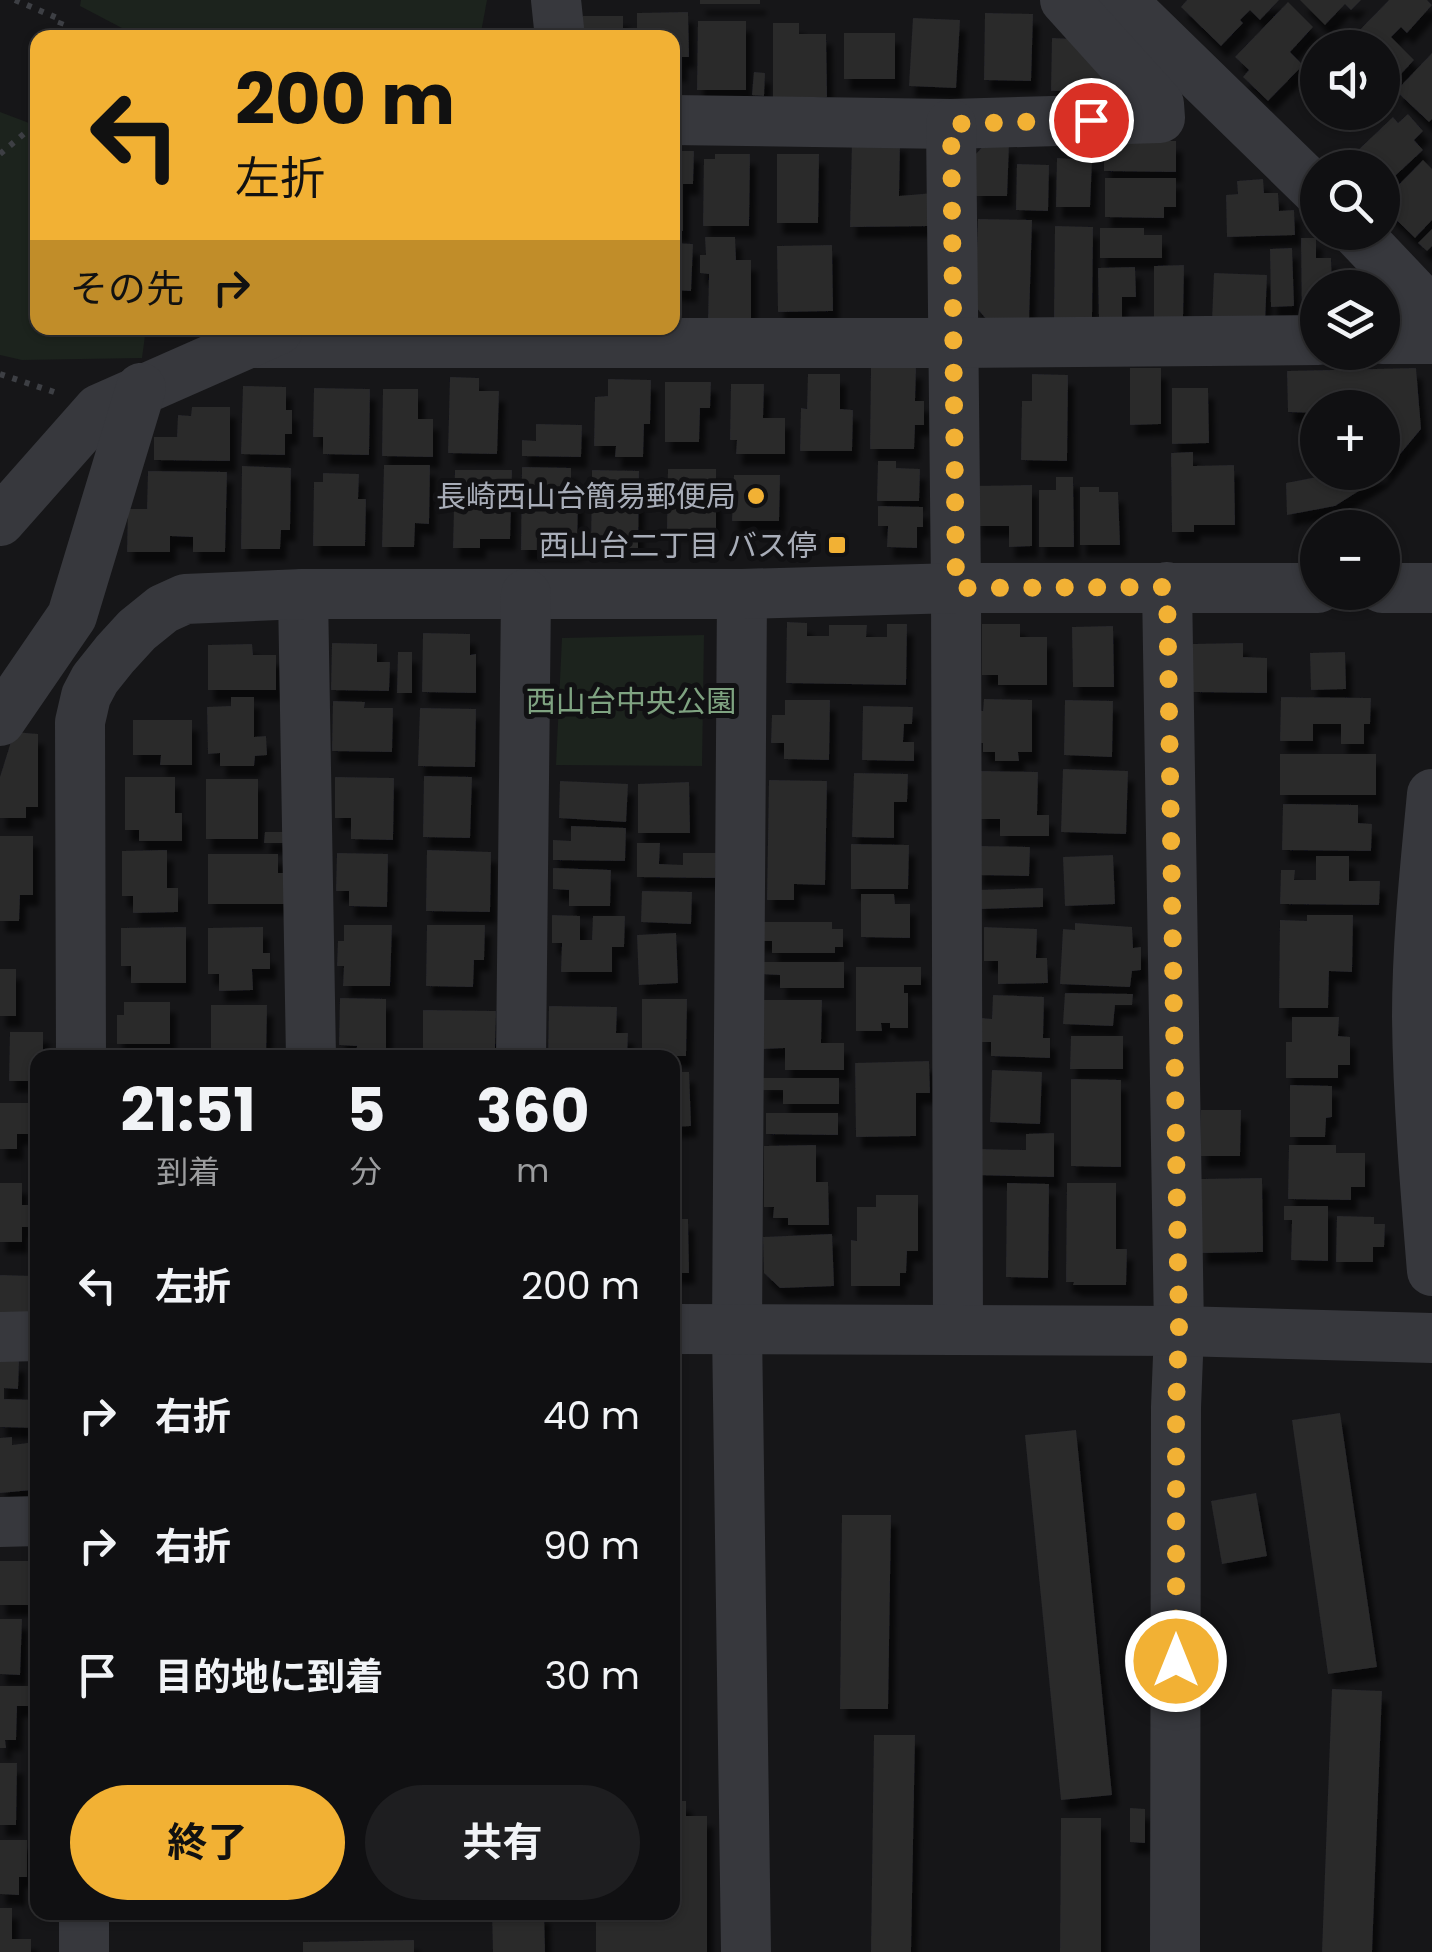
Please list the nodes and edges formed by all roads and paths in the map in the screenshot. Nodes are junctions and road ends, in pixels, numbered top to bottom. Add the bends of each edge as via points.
1 (15, 0) edge
2 (556, 0) edge
3 (1065, 0) edge
4 (1121, 0) edge
5 (58, 30) edge
6 (559, 30) edge
7 (680, 120) edge
8 (951, 124) junction
9 (30, 129) edge
10 (0, 154) edge
11 (1300, 174) edge
12 (1373, 250) edge
13 (1432, 312) edge
14 (266, 335) edge
15 (1432, 339) edge
16 (1300, 340) edge
17 (1400, 340) edge
18 (954, 343) junction
19 (0, 374) edge
20 (120, 399) junction
21 (0, 521) edge
22 (1167, 587) junction
23 (956, 588) junction
24 (1300, 588) edge
25 (1400, 588) edge
26 (1432, 588) edge
27 (303, 594) junction
28 (526, 594) junction
29 (742, 594) junction
30 (72, 616) junction
31 (115, 654) junction
32 (0, 721) edge
33 (1432, 794) edge
34 (81, 1050) edge
35 (311, 1050) edge
36 (521, 1050) edge
37 (1432, 1271) edge
38 (680, 1330) edge
39 (738, 1330) junction
40 (958, 1330) junction
41 (1179, 1331) junction
42 (0, 1336) edge
43 (30, 1336) edge
44 (1432, 1338) edge
45 (0, 1522) edge
46 (30, 1522) edge
47 (84, 1920) edge
48 (84, 1952) edge
49 (746, 1952) edge
50 (1175, 1952) edge

1 - 5 path via 62,20
2 - 6 street
3 - 8 street via 1159,104 1160,118
4 - 11 street
7 - 8 street
8 - 18 street
9 - 10 path
12 - 13 street
14 - 18 street
14 - 20 street
15 - 17 street
16 - 18 street
18 - 23 street
19 - 20 path
20 - 21 street
20 - 30 street
22 - 23 street
22 - 24 street
22 - 41 street
23 - 29 street
23 - 40 street
25 - 26 street
27 - 28 street
27 - 31 street via 186,599 137,630
27 - 35 street
28 - 29 street
28 - 36 street
29 - 39 street
30 - 31 street
30 - 32 street
31 - 34 street via 86,696 80,722
33 - 37 street via 1417,1014
38 - 39 street
39 - 40 street
39 - 49 street
40 - 41 street
41 - 44 street
41 - 50 street
42 - 43 street
45 - 46 street
47 - 48 street

